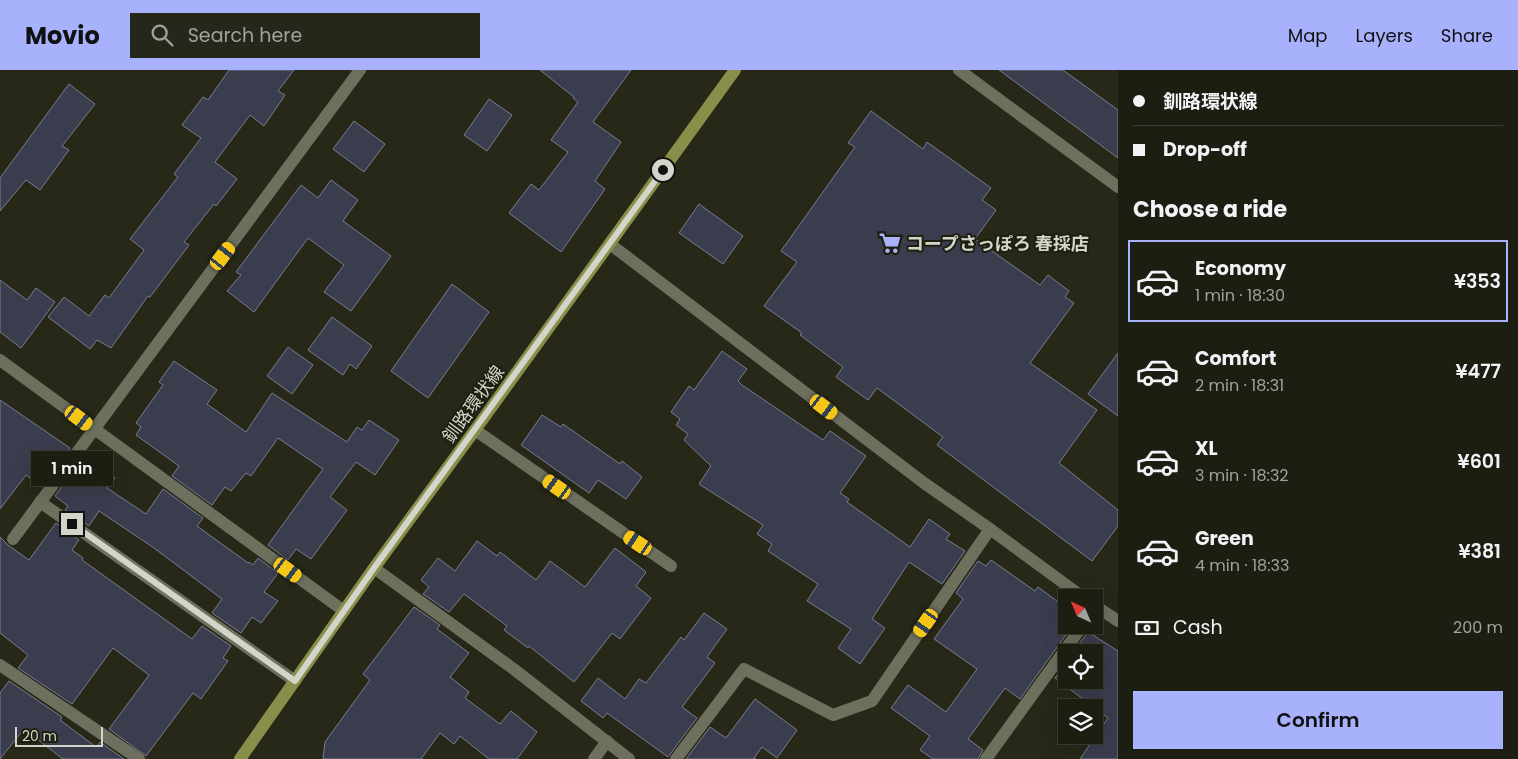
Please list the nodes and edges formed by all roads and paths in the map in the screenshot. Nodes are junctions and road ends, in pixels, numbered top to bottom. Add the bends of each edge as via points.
1 (360, 70) edge
2 (735, 70) edge
3 (959, 70) edge
4 (1118, 187) edge
5 (610, 244) junction
6 (0, 360) edge
7 (94, 430) junction
8 (475, 430) junction
9 (40, 502) junction
10 (990, 529) junction
11 (12, 540) dead end
12 (671, 566) dead end
13 (374, 568) junction
14 (1072, 589) edge
15 (344, 611) junction
16 (1103, 612) edge
17 (1118, 621) edge
18 (1076, 634) edge
19 (0, 665) edge
20 (295, 681) junction
21 (607, 741) junction
22 (139, 759) edge
23 (240, 759) edge
24 (594, 759) edge
25 (629, 759) edge
26 (676, 759) edge
27 (986, 759) edge

1 - 7 street
2 - 5 main road, 釧路環状線
3 - 4 street
5 - 8 main road, 釧路環状線
5 - 10 street via 924,483
6 - 7 street
7 - 9 street
7 - 15 street
8 - 12 street
8 - 13 main road, 釧路環状線
9 - 11 street
9 - 20 street
10 - 14 street
10 - 26 street via 872,701 833,715 744,669
13 - 15 main road, 釧路環状線
13 - 21 street
15 - 20 main road, 釧路環状線
16 - 17 street
18 - 27 street
19 - 22 street
20 - 23 main road, 釧路環状線
21 - 24 street
21 - 25 street

